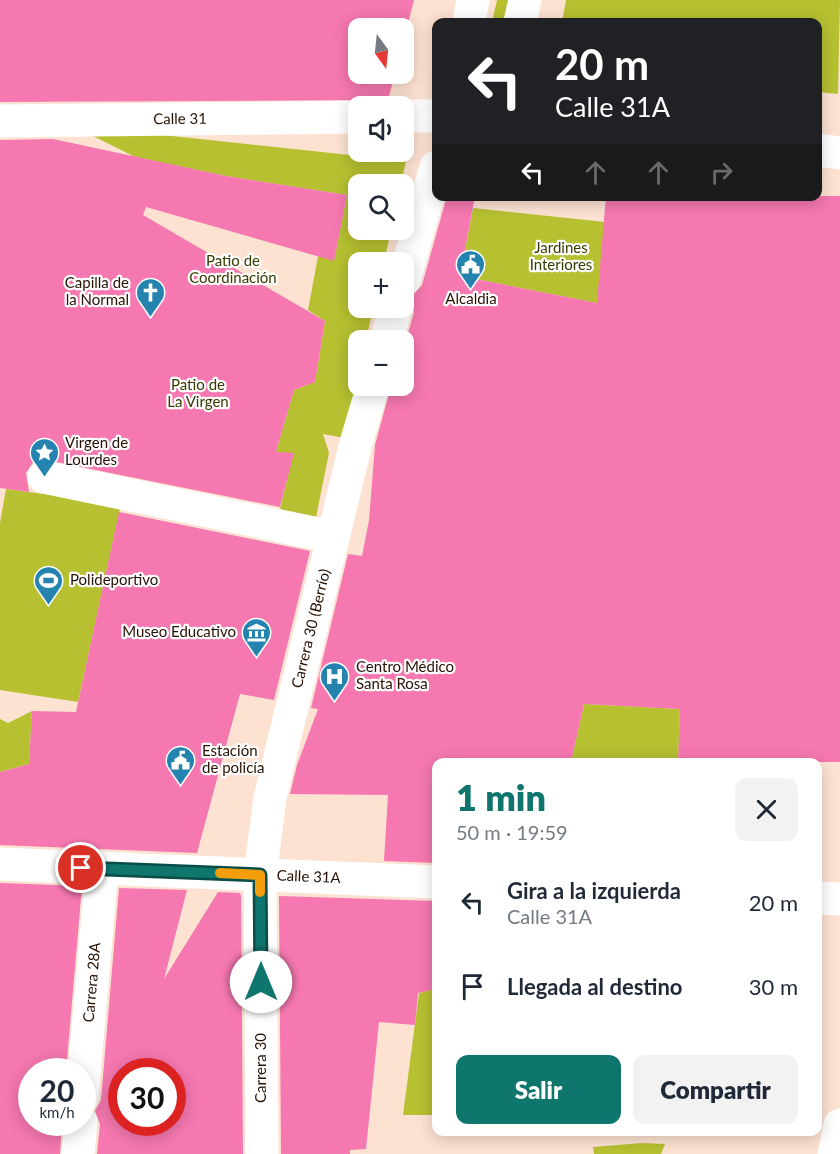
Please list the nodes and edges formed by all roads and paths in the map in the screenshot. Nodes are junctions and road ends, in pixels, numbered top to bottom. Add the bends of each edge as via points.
1 (473, 0) edge
2 (525, 0) edge
3 (470, 18) edge
4 (521, 18) edge
5 (414, 116) edge
6 (432, 116) edge
7 (348, 117) edge
8 (0, 121) edge
9 (822, 151) edge
10 (840, 153) edge
11 (432, 181) edge
12 (412, 252) edge
13 (370, 396) edge
14 (44, 477) dead end
15 (333, 537) junction
16 (0, 864) edge
17 (102, 868) junction
18 (260, 875) junction
19 (432, 882) edge
20 (822, 898) edge
21 (840, 899) edge
22 (85, 1058) edge
23 (840, 1125) edge
24 (80, 1136) edge
25 (78, 1154) edge
26 (262, 1154) edge
27 (834, 1154) edge

1 - 3 street
2 - 4 street
5 - 6 street
7 - 8 street, Calle 31
9 - 10 street
11 - 12 street
13 - 15 street, Carrera 30 (Berrío)
14 - 15 street
15 - 18 street, Carrera 30 (Berrío) via 270,798
16 - 17 street, Calle 31A
17 - 18 street, Calle 31A
17 - 22 street, Carrera 28A
18 - 19 street, Calle 31A
18 - 26 street, Carrera 30
20 - 21 street
23 - 27 street
24 - 25 street

